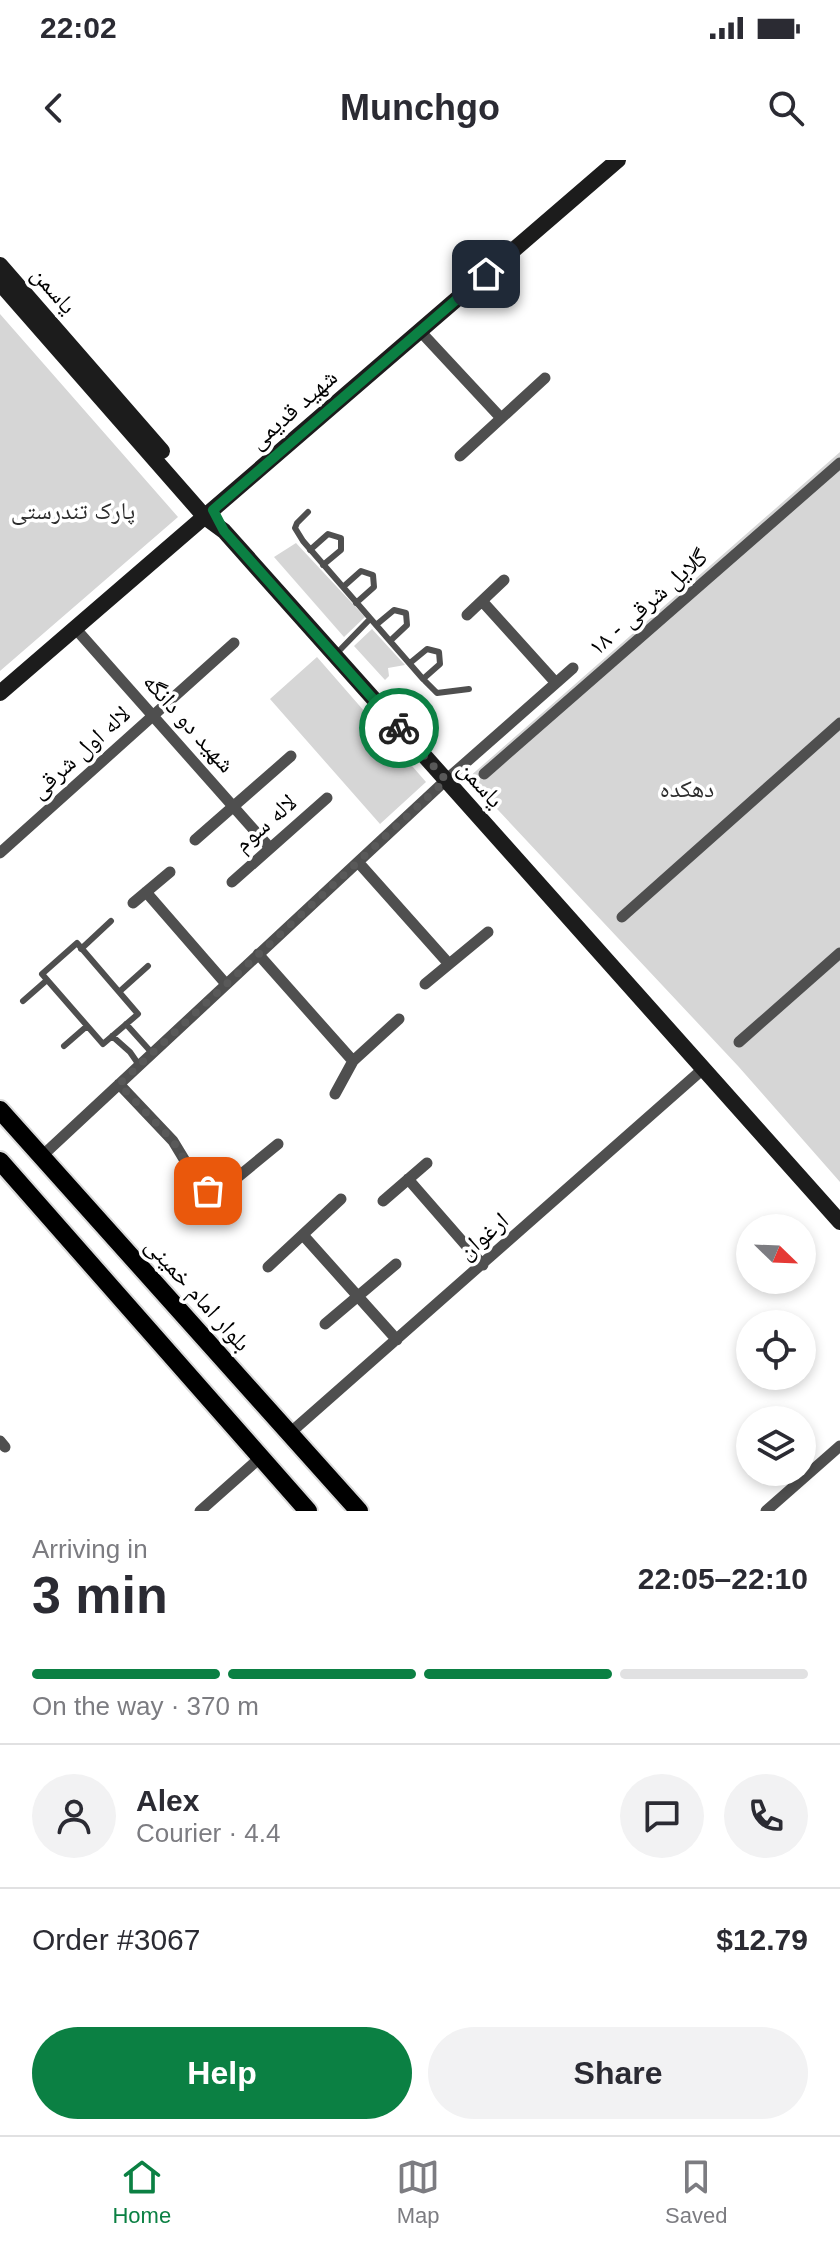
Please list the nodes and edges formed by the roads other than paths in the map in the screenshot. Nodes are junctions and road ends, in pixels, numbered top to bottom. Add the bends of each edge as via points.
1 (618, 160) edge
2 (0, 265) edge
3 (0, 283) edge
4 (420, 331) junction
5 (545, 378) dead end
6 (501, 418) junction
7 (460, 456) dead end
8 (840, 463) edge
9 (308, 512) dead end
10 (209, 513) junction
11 (310, 550) junction
12 (323, 565) junction
13 (504, 580) dead end
14 (343, 587) junction
15 (482, 601) junction
16 (356, 603) junction
17 (467, 615) dead end
18 (370, 619) junction
19 (376, 625) junction
20 (75, 628) junction
21 (390, 641) junction
22 (234, 643) dead end
23 (335, 656) junction
24 (410, 663) junction
25 (573, 668) dead end
26 (423, 679) junction
27 (556, 683) junction
28 (469, 689) dead end
29 (0, 693) edge
30 (153, 716) junction
31 (840, 723) edge
32 (291, 756) dead end
33 (484, 774) dead end
34 (446, 780) junction
35 (327, 798) dead end
36 (234, 806) junction
37 (195, 840) dead end
38 (270, 848) junction
39 (0, 853) edge
40 (358, 862) junction
41 (170, 872) dead end
42 (232, 882) dead end
43 (146, 892) junction
44 (133, 903) dead end
45 (622, 917) dead end
46 (111, 921) dead end
47 (488, 932) dead end
48 (81, 949) junction
49 (840, 953) edge
50 (258, 954) junction
51 (449, 964) junction
52 (148, 966) dead end
53 (47, 980) junction
54 (226, 984) junction
55 (425, 984) dead end
56 (119, 992) junction
57 (23, 1001) dead end
58 (399, 1019) dead end
59 (126, 1024) junction
60 (87, 1026) junction
61 (112, 1036) junction
62 (739, 1042) dead end
63 (64, 1046) dead end
64 (152, 1053) junction
65 (353, 1061) junction
66 (139, 1065) junction
67 (703, 1069) junction
68 (119, 1084) junction
69 (335, 1094) dead end
70 (0, 1110) edge
71 (278, 1144) dead end
72 (42, 1156) junction
73 (427, 1163) dead end
74 (4, 1173) edge
75 (408, 1179) junction
76 (341, 1199) dead end
77 (383, 1201) dead end
78 (840, 1222) edge
79 (303, 1235) junction
80 (396, 1264) dead end
81 (483, 1265) junction
82 (268, 1267) dead end
83 (358, 1296) junction
84 (325, 1324) dead end
85 (397, 1340) junction
86 (290, 1433) junction
87 (840, 1446) edge
88 (261, 1457) junction
89 (200, 1511) edge
90 (308, 1511) edge
91 (359, 1511) edge
92 (766, 1511) edge

1 - 4 street, شهید قدیمی
2 - 10 street, یاسمن
3 - 10 street, یاسمن
4 - 6 street
4 - 10 street, شهید قدیمی
5 - 6 street
6 - 7 street
8 - 33 street, گلایل شرقی - ۱۸
9 - 11 lane via 295,528
10 - 20 street, شهید قدیمی
10 - 23 street, یاسمن
11 - 12 lane
11 - 12 lane via 328,534 341,538 341,550
12 - 14 lane
13 - 15 street
14 - 16 lane
14 - 16 lane via 361,571 373,575 374,587
15 - 17 street
15 - 27 street
16 - 18 lane
18 - 19 lane
18 - 23 lane
19 - 21 lane
19 - 21 lane via 394,610 406,613 407,625
20 - 29 street, شهید قدیمی
20 - 30 street, شهید دو دانگه
21 - 24 lane
22 - 30 street, لاله اول شرقی
23 - 34 street, یاسمن
24 - 26 lane
24 - 26 lane via 427,649 439,652 440,664
25 - 27 street
26 - 28 lane via 437,693
27 - 34 street
30 - 36 street, شهید دو دانگه
30 - 39 street, لاله اول شرقی
31 - 45 street
32 - 36 street
34 - 40 street
34 - 67 street, یاسمن
35 - 38 street, لاله سوم
36 - 37 street
36 - 38 street, شهید دو دانگه
38 - 42 street, لاله سوم
40 - 50 street
40 - 51 street
41 - 43 street
43 - 44 street
43 - 54 street
46 - 48 lane
47 - 51 street
48 - 53 lane via 77,943 42,974
48 - 56 lane
49 - 62 street
50 - 54 street
50 - 65 street
51 - 55 street
52 - 56 lane
53 - 57 lane
53 - 60 lane
54 - 64 street
56 - 59 lane via 138,1014
58 - 65 street
59 - 61 lane
59 - 64 lane
60 - 61 lane via 103,1044
60 - 63 lane
61 - 66 lane
64 - 66 street
65 - 69 street
66 - 68 street
67 - 78 street, یاسمن
67 - 81 street, ارغوان
68 - 71 street via 173,1141 208,1191 222,1190
68 - 72 street
70 - 72 main road, بلوار امام خمینی
72 - 86 main road, بلوار امام خمینی
73 - 75 street
74 - 88 main road
75 - 77 street
75 - 81 street
76 - 79 street
79 - 82 street
79 - 83 street
80 - 83 street
81 - 85 street, ارغوان
83 - 84 street
83 - 85 street
85 - 86 street, ارغوان
86 - 91 main road, بلوار امام خمینی
87 - 92 street
88 - 89 street
88 - 90 main road

